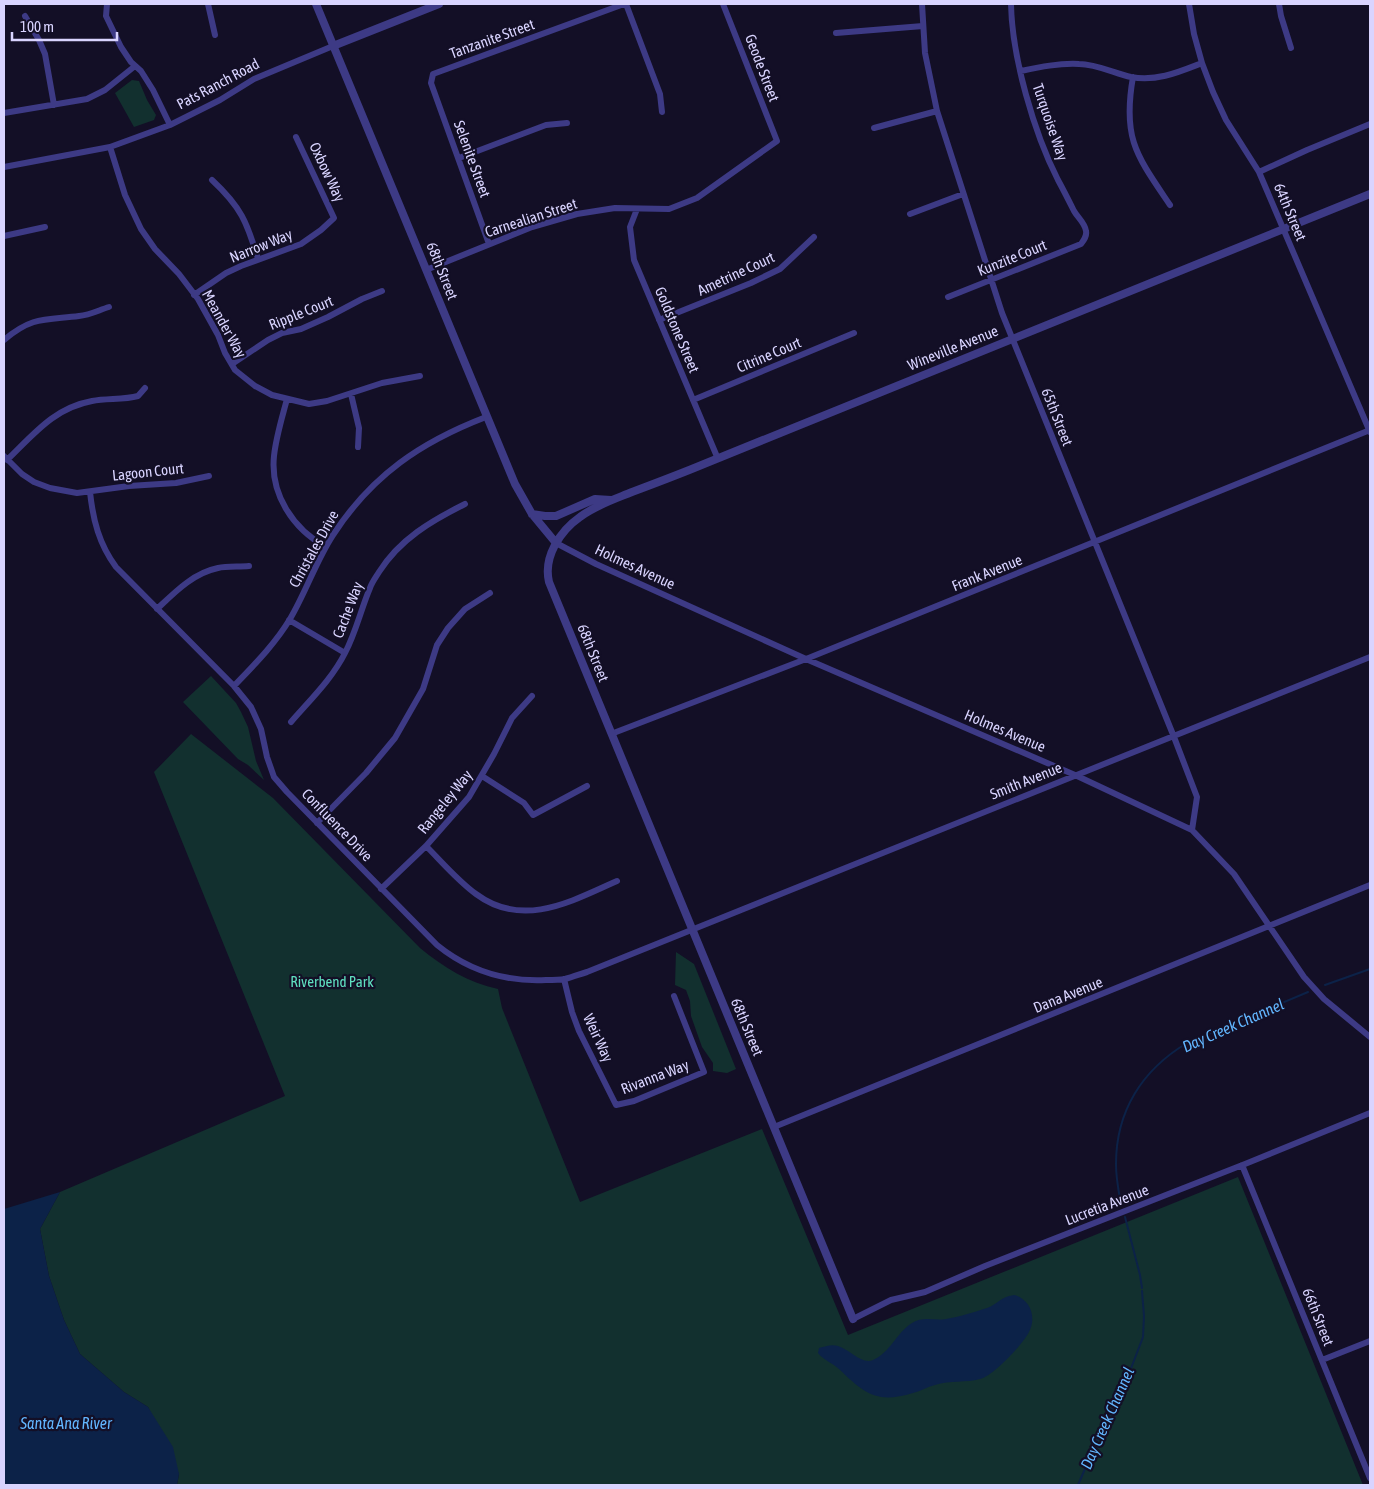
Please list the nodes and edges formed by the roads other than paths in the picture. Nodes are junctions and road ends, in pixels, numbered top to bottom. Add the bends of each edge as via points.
1 (208, 4) edge
2 (316, 4) edge
3 (438, 4) edge
4 (625, 4) edge
5 (723, 4) edge
6 (922, 4) edge
7 (1011, 4) edge
8 (1189, 4) edge
9 (1279, 4) edge
10 (106, 5) edge
11 (25, 16) dead end
12 (923, 26) junction
13 (836, 33) dead end
14 (215, 35) dead end
15 (333, 46) junction
16 (1291, 48) dead end
17 (1202, 63) junction
18 (135, 66) junction
19 (1021, 72) junction
20 (1133, 77) junction
21 (431, 83) joint
22 (54, 105) junction
23 (937, 111) junction
24 (662, 112) dead end
25 (4, 114) edge
26 (567, 123) dead end
27 (1370, 124) edge
28 (170, 125) junction
29 (874, 128) dead end
30 (296, 137) dead end
31 (777, 141) joint
32 (110, 146) junction
33 (459, 158) junction
34 (4, 167) edge
35 (1260, 172) junction
36 (212, 180) dead end
37 (963, 194) junction
38 (1370, 194) edge
39 (1170, 206) dead end
40 (637, 209) junction
41 (910, 214) dead end
42 (334, 218) joint
43 (45, 227) dead end
44 (1283, 228) junction
45 (4, 236) edge
46 (814, 237) dead end
47 (1085, 240) joint
48 (489, 244) junction
49 (258, 259) junction
50 (426, 270) junction
51 (992, 280) junction
52 (382, 291) dead end
53 (194, 295) junction
54 (948, 298) dead end
55 (109, 307) dead end
56 (659, 320) junction
57 (854, 333) dead end
58 (1012, 338) junction
59 (4, 339) edge
60 (232, 364) junction
61 (420, 376) dead end
62 (145, 388) dead end
63 (351, 394) junction
64 (287, 399) junction
65 (693, 400) junction
66 (486, 417) junction
67 (1370, 431) edge
68 (358, 447) dead end
69 (6, 458) edge
70 (718, 459) junction
71 (209, 476) dead end
72 (90, 492) junction
73 (614, 500) junction
74 (465, 504) dead end
75 (532, 514) junction
76 (556, 543) junction
77 (1095, 543) junction
78 (326, 547) junction
79 (249, 566) dead end
80 (490, 593) dead end
81 (157, 609) junction
82 (289, 620) junction
83 (345, 653) junction
84 (1370, 657) edge
85 (806, 659) junction
86 (234, 686) junction
87 (532, 696) dead end
88 (290, 722) dead end
89 (611, 734) junction
90 (1174, 737) junction
91 (1075, 775) junction
92 (482, 776) junction
93 (587, 786) dead end
94 (317, 822) junction
95 (1192, 830) junction
96 (426, 846) junction
97 (617, 881) dead end
98 (1370, 885) edge
99 (381, 889) junction
100 (1271, 926) junction
101 (692, 930) junction
102 (564, 979) junction
103 (674, 996) dead end
104 (1370, 1038) edge
105 (616, 1105) joint
106 (1370, 1113) edge
107 (774, 1127) junction
108 (1242, 1165) junction
109 (853, 1319) joint
110 (1370, 1340) edge
111 (1322, 1360) junction
112 (1370, 1478) edge

1 - 14 street
2 - 15 street, 68th Street
3 - 15 street, Pats Ranch Road
4 - 21 street, Tanzanite Street via 433,74
4 - 24 street via 660,94
5 - 31 street, Geode Street
6 - 12 street, 65th Street
7 - 19 street, Turquoise Way
8 - 17 street, 64th Street
9 - 16 street
10 - 18 street via 106,16 121,47
11 - 22 street via 45,54
12 - 13 street
12 - 23 street, 65th Street
15 - 28 street, Pats Ranch Road via 254,79
15 - 50 street, 68th Street
17 - 20 street via 1159,77
17 - 35 street, 64th Street via 1226,120
18 - 22 street via 105,90 87,99
18 - 28 street via 154,90
19 - 20 street via 1056,64 1080,64
19 - 47 street, Turquoise Way via 1039,135 1075,213 1086,228
20 - 39 street via 1129,111 1132,138 1143,164
21 - 33 street, Selenite Street
22 - 25 street
23 - 29 street
23 - 37 street, 65th Street
26 - 33 street via 546,125
27 - 35 street
28 - 32 street, Pats Ranch Road
30 - 42 street, Oxbow Way
31 - 40 street, Carnealian Street via 697,198 669,209
32 - 34 street, Pats Ranch Road
32 - 53 street, Meander Way via 141,229
33 - 48 street, Selenite Street
35 - 44 street, 64th Street
36 - 49 street via 241,212
37 - 41 street
37 - 51 street, 65th Street
38 - 44 street, Wineville Avenue
40 - 48 street, Carnealian Street via 615,208 577,214
40 - 56 street, Goldstone Street via 630,227 634,260
42 - 49 street, Narrow Way via 301,244
43 - 45 street
44 - 58 street, Wineville Avenue
44 - 67 street, 64th Street
46 - 56 street, Ametrine Court via 780,269
47 - 51 street, Kunzite Court
48 - 50 street, Carnealian Street
49 - 53 street, Narrow Way via 226,273
50 - 66 street, 68th Street
51 - 54 street, Kunzite Court
51 - 58 street, 65th Street
52 - 60 street, Ripple Court via 300,329 282,333
53 - 60 street, Meander Way
55 - 59 street via 87,315 38,319
56 - 65 street, Goldstone Street
57 - 65 street, Citrine Court
58 - 70 street, Wineville Avenue
58 - 77 street, 65th Street
60 - 64 street, Meander Way via 255,386 272,396
61 - 63 street, Meander Way via 382,383
62 - 69 street via 138,396 93,400 67,408
63 - 64 street, Meander Way via 309,404
63 - 68 street via 360,428
64 - 78 street via 274,453 277,485 292,519
65 - 70 street, Goldstone Street
66 - 75 street, 68th Street via 515,484
66 - 78 street, Christales Drive via 438,438 401,461 354,506
67 - 77 street, Frank Avenue
69 - 72 street, Lagoon Court via 34,482 62,491
70 - 73 street, Wineville Avenue
71 - 72 street, Lagoon Court via 176,483
72 - 81 street, Confluence Drive via 94,521 106,554
73 - 75 street via 595,499 556,516
73 - 76 street, Wineville Avenue via 580,516
74 - 83 street, Cache Way via 422,528 387,559 370,587
75 - 76 street, 68th Street
76 - 85 street, Holmes Avenue
76 - 89 street, 68th Street via 547,564 549,582
77 - 85 street, Frank Avenue
77 - 90 street, 65th Street
78 - 82 street, Christales Drive
79 - 81 street via 217,568 203,574 179,588
80 - 94 street via 465,609 448,628 437,645 423,689 395,738 366,773
81 - 86 street, Confluence Drive
82 - 83 street
82 - 86 street, Christales Drive
83 - 88 street, Cache Way via 324,684
84 - 90 street, Smith Avenue
85 - 89 street, Frank Avenue
85 - 91 street, Holmes Avenue
86 - 94 street, Confluence Drive via 251,707 261,729 274,777
87 - 92 street, Rangeley Way via 512,718
89 - 101 street, 68th Street
90 - 91 street, Smith Avenue
90 - 95 street, 65th Street via 1197,797
91 - 95 street, Holmes Avenue
91 - 101 street, Smith Avenue
92 - 93 street via 524,804 533,815
92 - 96 street, Rangeley Way via 452,818
94 - 99 street, Confluence Drive
95 - 100 street, Holmes Avenue via 1234,874
96 - 97 street via 476,894 500,908 537,911 557,907
96 - 99 street, Rangeley Way
98 - 100 street, Dana Avenue
99 - 102 street, Confluence Drive via 437,945 463,963 505,978 530,981
100 - 104 street, Holmes Avenue via 1304,977 1324,999
100 - 107 street, Dana Avenue
101 - 102 street, Confluence Drive
101 - 107 street, 68th Street
102 - 105 street, Weir Way via 579,1031
103 - 105 street, Rivanna Way via 704,1072
106 - 108 street, Lucretia Avenue
107 - 109 street, 68th Street
108 - 109 street, Lucretia Avenue via 925,1292 891,1300
108 - 111 street, 66th Street
110 - 111 street
111 - 112 street, 66th Street

